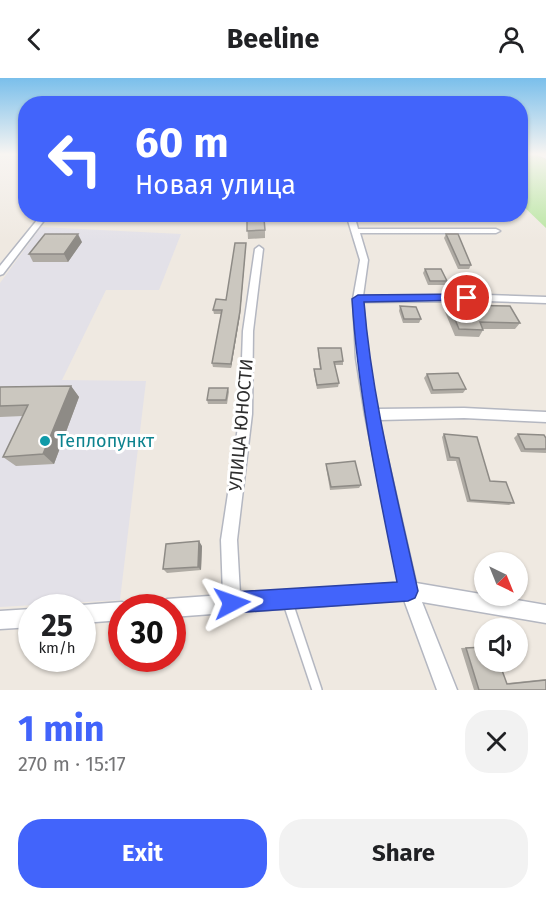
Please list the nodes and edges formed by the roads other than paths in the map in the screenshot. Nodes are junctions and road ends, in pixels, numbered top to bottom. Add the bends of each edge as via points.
1 (40, 222) edge
2 (352, 222) edge
3 (354, 231) junction
4 (496, 231) dead end
5 (259, 249) dead end
6 (0, 272) edge
7 (358, 299) junction
8 (546, 300) edge
9 (371, 415) junction
10 (546, 417) edge
11 (408, 591) junction
12 (286, 599) junction
13 (232, 603) junction
14 (186, 607) edge
15 (546, 614) edge
16 (18, 619) edge
17 (0, 620) edge
18 (317, 690) edge
19 (447, 690) edge

1 - 6 street
2 - 3 street
3 - 4 street
3 - 7 street via 364,260
5 - 13 street, УЛИЦА ЮНОСТИ via 248,331 246,414 229,540
7 - 8 street
7 - 9 street
9 - 10 street via 464,413
9 - 11 street
11 - 12 street
11 - 15 street
11 - 19 street
12 - 13 street
12 - 18 lane
13 - 14 street
16 - 17 street

